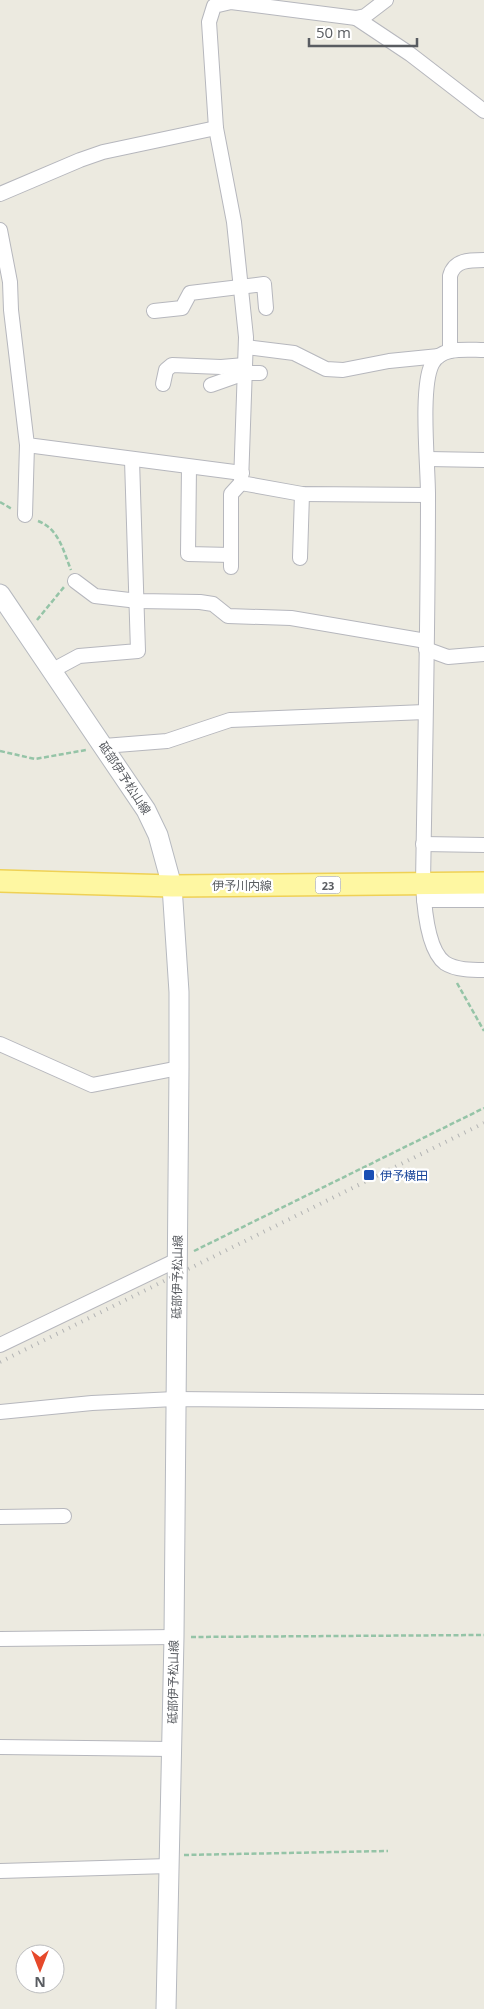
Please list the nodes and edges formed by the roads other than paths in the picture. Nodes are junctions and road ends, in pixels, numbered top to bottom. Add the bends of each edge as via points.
1 (386, 0) edge
2 (213, 3) edge
3 (356, 18) junction
4 (484, 111) edge
5 (216, 128) junction
6 (0, 194) edge
7 (0, 230) edge
8 (484, 260) edge
9 (241, 287) junction
10 (266, 308) dead end
11 (154, 311) dead end
12 (246, 348) junction
13 (484, 350) edge
14 (444, 354) junction
15 (245, 369) junction
16 (260, 373) dead end
17 (163, 384) dead end
18 (211, 385) dead end
19 (27, 445) junction
20 (428, 459) junction
21 (132, 460) junction
22 (484, 460) edge
23 (189, 467) junction
24 (241, 478) junction
25 (302, 494) junction
26 (428, 495) junction
27 (25, 515) road end
28 (300, 558) dead end
29 (75, 581) road end
30 (0, 594) edge
31 (138, 601) junction
32 (426, 645) junction
33 (484, 654) edge
34 (52, 670) junction
35 (425, 712) junction
36 (104, 746) junction
37 (423, 844) junction
38 (484, 846) edge
39 (0, 881) edge
40 (484, 883) edge
41 (172, 886) junction
42 (423, 892) junction
43 (484, 900) edge
44 (484, 970) edge
45 (0, 1044) edge
46 (180, 1068) junction
47 (177, 1260) junction
48 (0, 1345) edge
49 (176, 1399) junction
50 (484, 1402) edge
51 (0, 1412) edge
52 (64, 1516) dead end
53 (0, 1517) edge
54 (174, 1637) junction
55 (0, 1639) edge
56 (0, 1747) edge
57 (171, 1749) junction
58 (169, 1861) junction
59 (0, 1871) edge
60 (166, 2009) edge

1 - 3 street via 365,16
2 - 3 street via 231,2
2 - 5 street via 210,22
3 - 4 street via 410,54
5 - 6 street via 103,152
5 - 9 street via 234,222
7 - 19 street via 10,282
8 - 14 street via 460,262 452,268
9 - 10 street via 264,284
9 - 11 street via 190,293 182,308
9 - 12 street
12 - 14 street via 294,353 326,369 343,370
12 - 15 street
13 - 14 street
14 - 20 street via 433,363 426,385
15 - 16 street
15 - 17 street via 172,365 166,370
15 - 18 street
15 - 24 street
19 - 21 street
19 - 27 street
20 - 22 street
20 - 26 street
21 - 23 street
21 - 31 street
23 - 24 street
23 - 24 street via 188,554 231,561 231,494
24 - 25 street
25 - 26 street
25 - 28 street
26 - 32 street
29 - 31 street via 95,596
30 - 34 main road, 砥部伊予松山線
31 - 32 street via 200,602 213,604 228,616 291,618
31 - 34 street via 138,652 79,656
32 - 33 street via 448,657
32 - 35 street
34 - 36 main road, 砥部伊予松山線
35 - 36 street via 230,720 166,741
35 - 37 street
36 - 41 main road, 砥部伊予松山線 via 146,810 158,835
37 - 38 street
37 - 42 street
39 - 41 main road, 伊予川内線 / 23
40 - 42 main road, 伊予川内線 / 23
41 - 42 main road, 伊予川内線 / 23
41 - 46 main road, 砥部伊予松山線
42 - 43 street
42 - 44 street via 430,933 445,963 468,970
45 - 46 street via 92,1085
46 - 47 main road, 砥部伊予松山線
47 - 48 street
47 - 49 main road, 砥部伊予松山線
49 - 50 street
49 - 51 street
49 - 54 main road, 砥部伊予松山線
52 - 53 street
54 - 55 street
54 - 57 main road, 砥部伊予松山線
56 - 57 street
57 - 58 main road, 砥部伊予松山線
58 - 59 street
58 - 60 main road, 砥部伊予松山線

